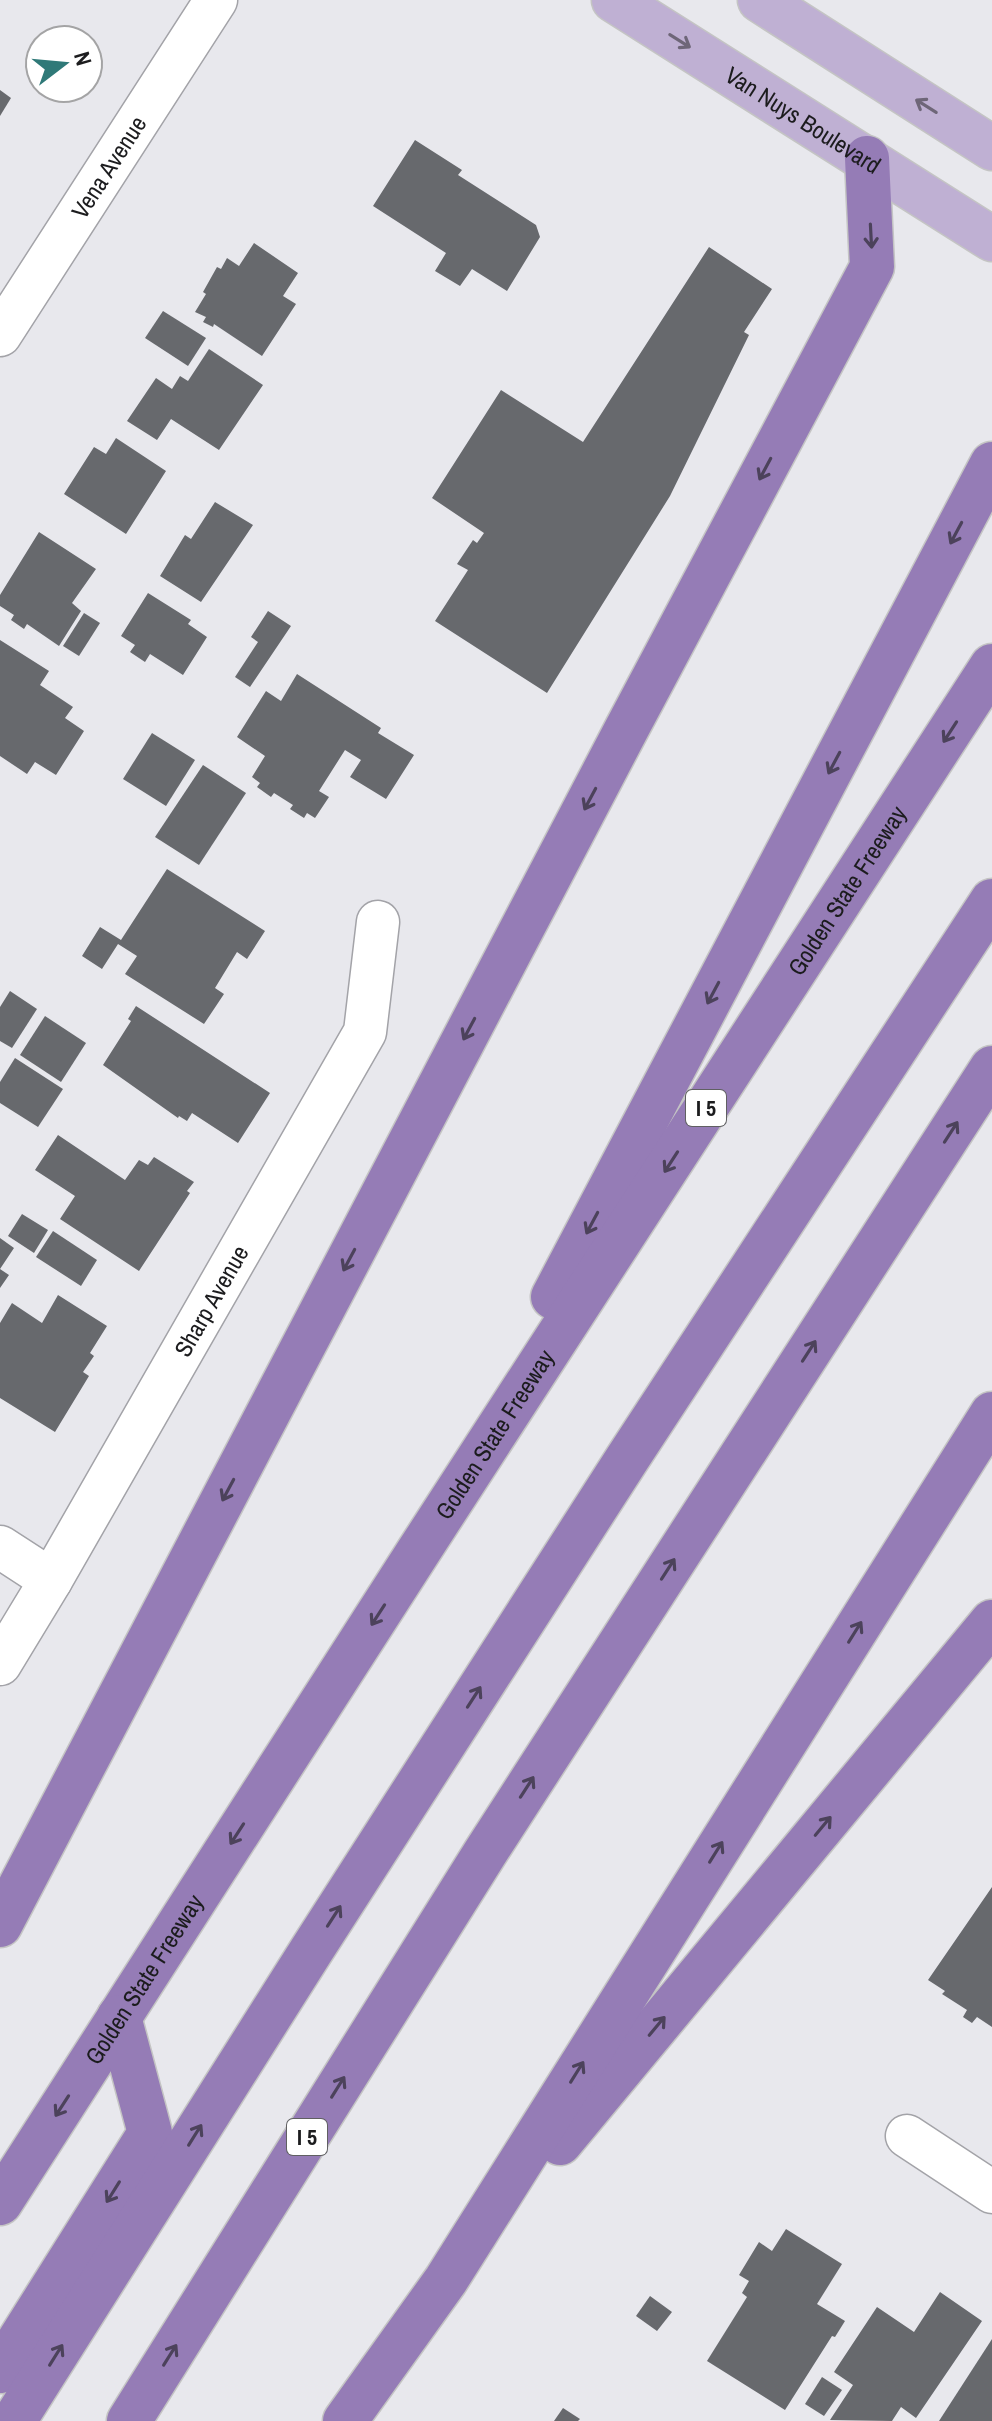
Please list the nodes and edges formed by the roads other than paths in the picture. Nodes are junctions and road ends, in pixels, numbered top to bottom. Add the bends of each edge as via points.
1 (216, 0) edge
2 (614, 0) edge
3 (760, 0) edge
4 (992, 148) edge
5 (867, 158) junction
6 (992, 239) edge
7 (0, 335) edge
8 (992, 464) edge
9 (992, 666) edge
10 (992, 901) edge
11 (378, 922) dead end
12 (992, 1068) edge
13 (992, 1414) edge
14 (0, 1547) edge
15 (420, 1549) junction
16 (51, 1580) junction
17 (992, 1622) edge
18 (0, 1664) edge
19 (0, 1925) edge
20 (119, 2017) junction
21 (907, 2136) dead end
22 (992, 2192) edge
23 (0, 2203) edge
24 (446, 2280) junction
25 (0, 2371) edge
26 (14, 2421) edge
27 (129, 2421) edge
28 (345, 2421) edge

1 - 7 street, Vena Avenue
2 -> 5 main road, Van Nuys Boulevard
4 -> 3 main road
5 - 6 main road, Van Nuys Boulevard
5 -> 19 highway via 872,267
8 -> 15 highway
9 -> 15 highway, Golden State Freeway / I 5
26 -> 10 highway via 619,1472
11 - 16 street, Sharp Avenue via 365,1032
27 -> 12 highway, I 5 via 485,1853
24 -> 13 highway
14 - 16 street
15 -> 20 highway, Golden State Freeway / I 5
16 - 18 street, Sharp Avenue
24 -> 17 highway
20 -> 23 highway, Golden State Freeway / I 5
20 -> 25 highway via 150,2133
21 - 22 street
24 - 28 highway

